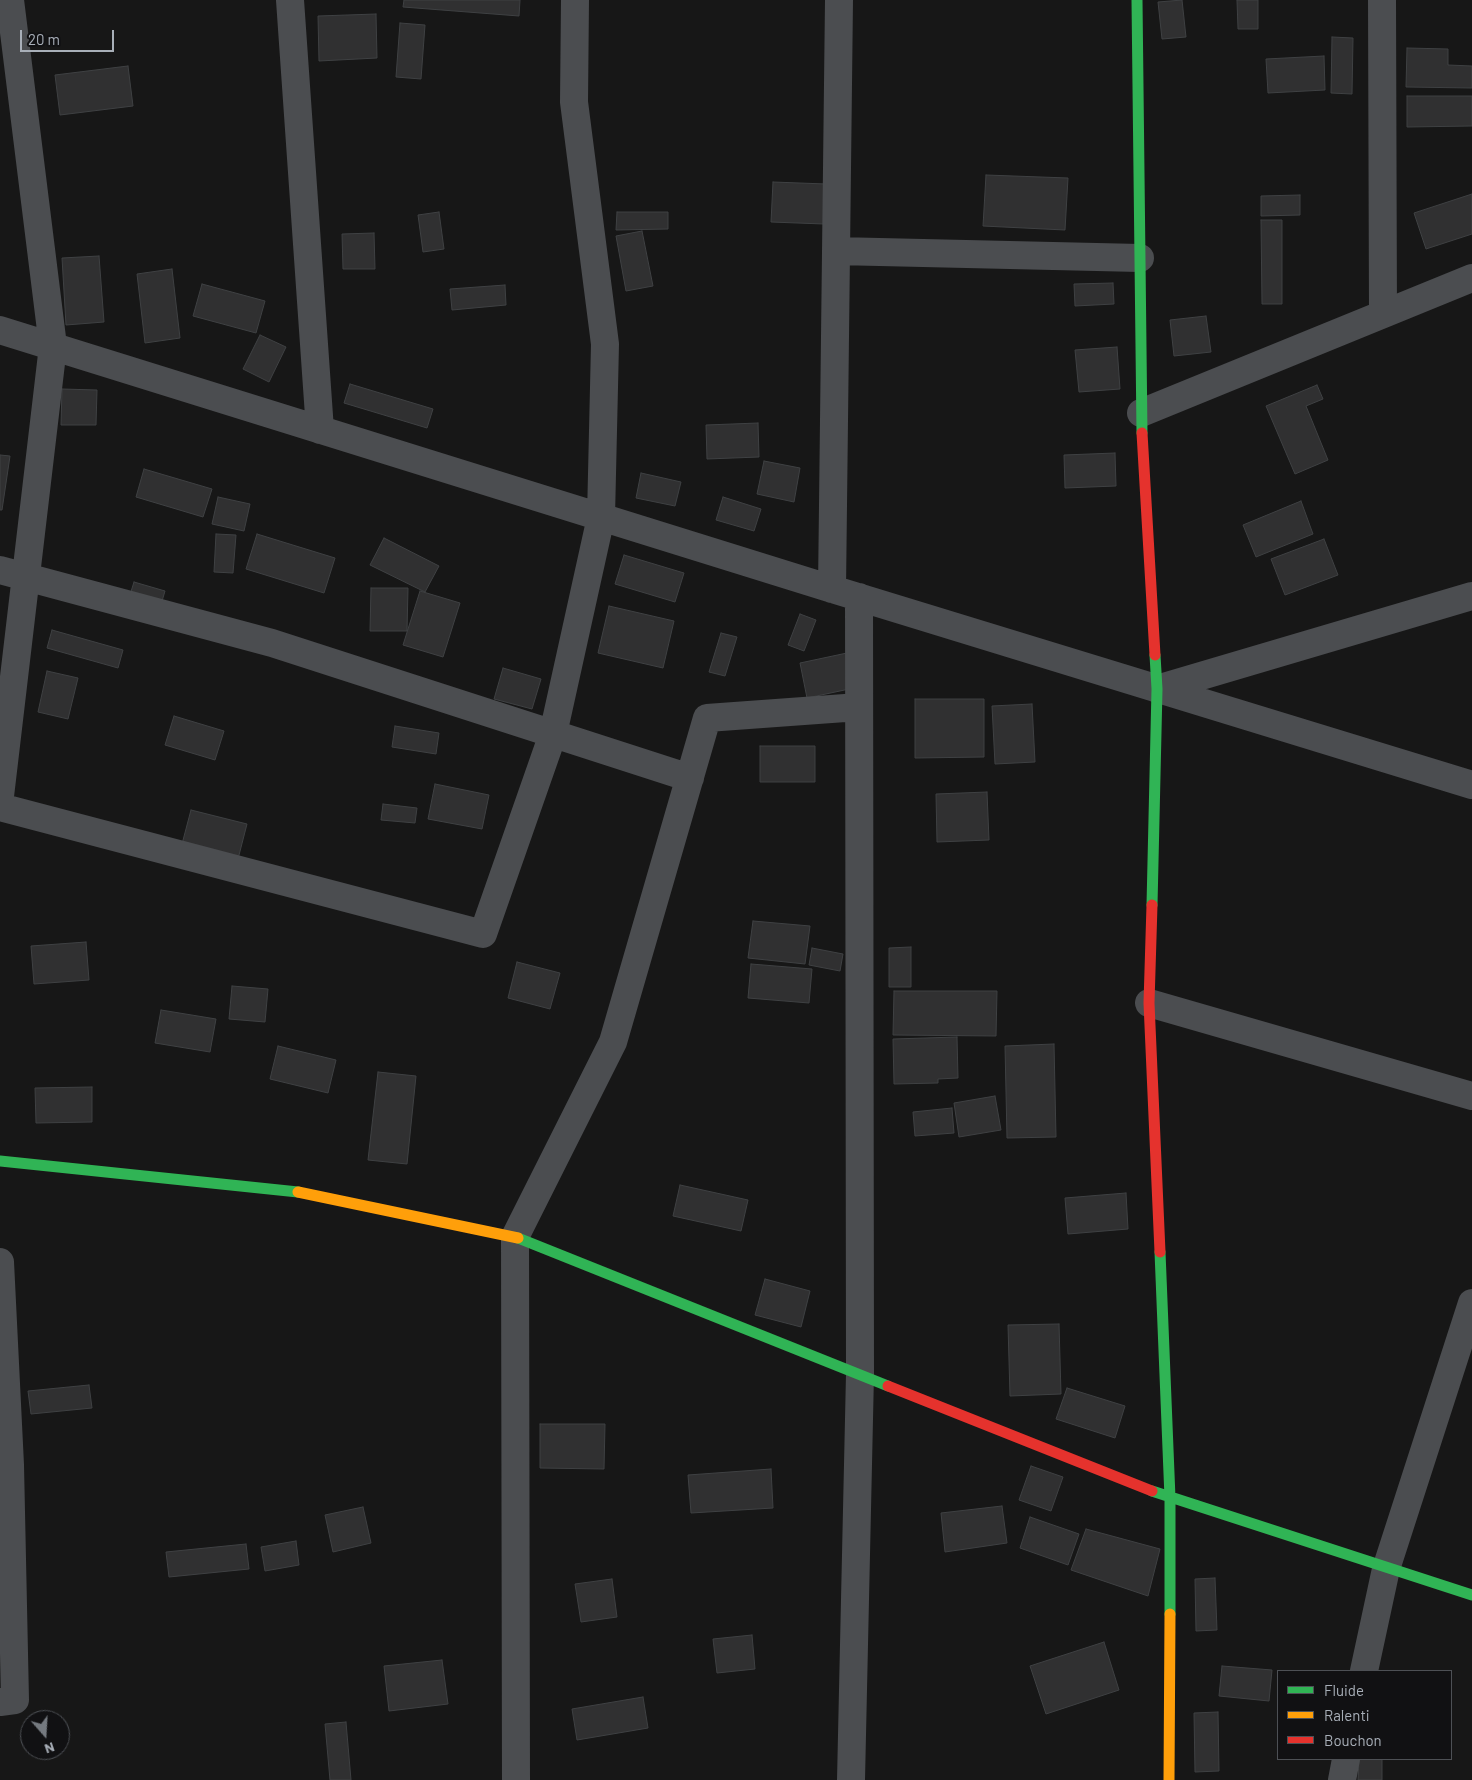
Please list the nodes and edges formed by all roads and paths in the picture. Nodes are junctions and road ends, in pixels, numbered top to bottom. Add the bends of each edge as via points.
1 (10, 0) edge
2 (290, 0) edge
3 (576, 0) edge
4 (839, 0) edge
5 (1138, 0) edge
6 (1382, 0) edge
7 (836, 251) junction
8 (1140, 258) junction
9 (1472, 278) edge
10 (1383, 314) junction
11 (0, 330) edge
12 (52, 346) junction
13 (1141, 413) junction
14 (320, 430) junction
15 (601, 517) junction
16 (0, 570) edge
17 (26, 578) junction
18 (832, 589) junction
19 (1472, 596) edge
20 (859, 597) junction
21 (1157, 690) junction
22 (859, 707) junction
23 (553, 734) junction
24 (690, 778) junction
25 (1472, 785) edge
26 (0, 796) edge
27 (0, 807) edge
28 (1149, 1002) junction
29 (1472, 1096) edge
30 (0, 1161) edge
31 (514, 1237) junction
32 (0, 1278) edge
33 (1472, 1304) edge
34 (860, 1374) junction
35 (5, 1466) edge
36 (1170, 1498) junction
37 (1386, 1569) junction
38 (1472, 1594) edge
39 (1364, 1670) edge
40 (0, 1702) edge
41 (1346, 1760) edge
42 (516, 1780) edge
43 (851, 1780) edge
44 (1169, 1780) edge
45 (1342, 1780) edge

1 - 12 street
2 - 14 street
3 - 15 street via 574,102 605,344
4 - 7 street
5 - 8 street
6 - 10 street
7 - 8 street
7 - 18 street
8 - 13 street
9 - 10 street
10 - 13 street
11 - 12 street
12 - 14 street
12 - 17 street
13 - 21 street
14 - 15 street
15 - 18 street
15 - 23 street
16 - 17 street
17 - 23 street via 272,643
17 - 26 street
18 - 20 street
19 - 21 street
20 - 21 street
20 - 22 street
21 - 25 street
21 - 28 street
22 - 24 street via 707,718
22 - 34 street
23 - 24 street
23 - 27 street via 483,934
24 - 31 street via 613,1042
28 - 29 street
28 - 36 street
30 - 31 street via 296,1192
31 - 34 street
31 - 42 street
32 - 35 street
33 - 37 street
34 - 36 street
34 - 43 street
35 - 40 street via 15,1700
36 - 37 street
36 - 44 street
37 - 38 street
37 - 39 street
41 - 45 street

